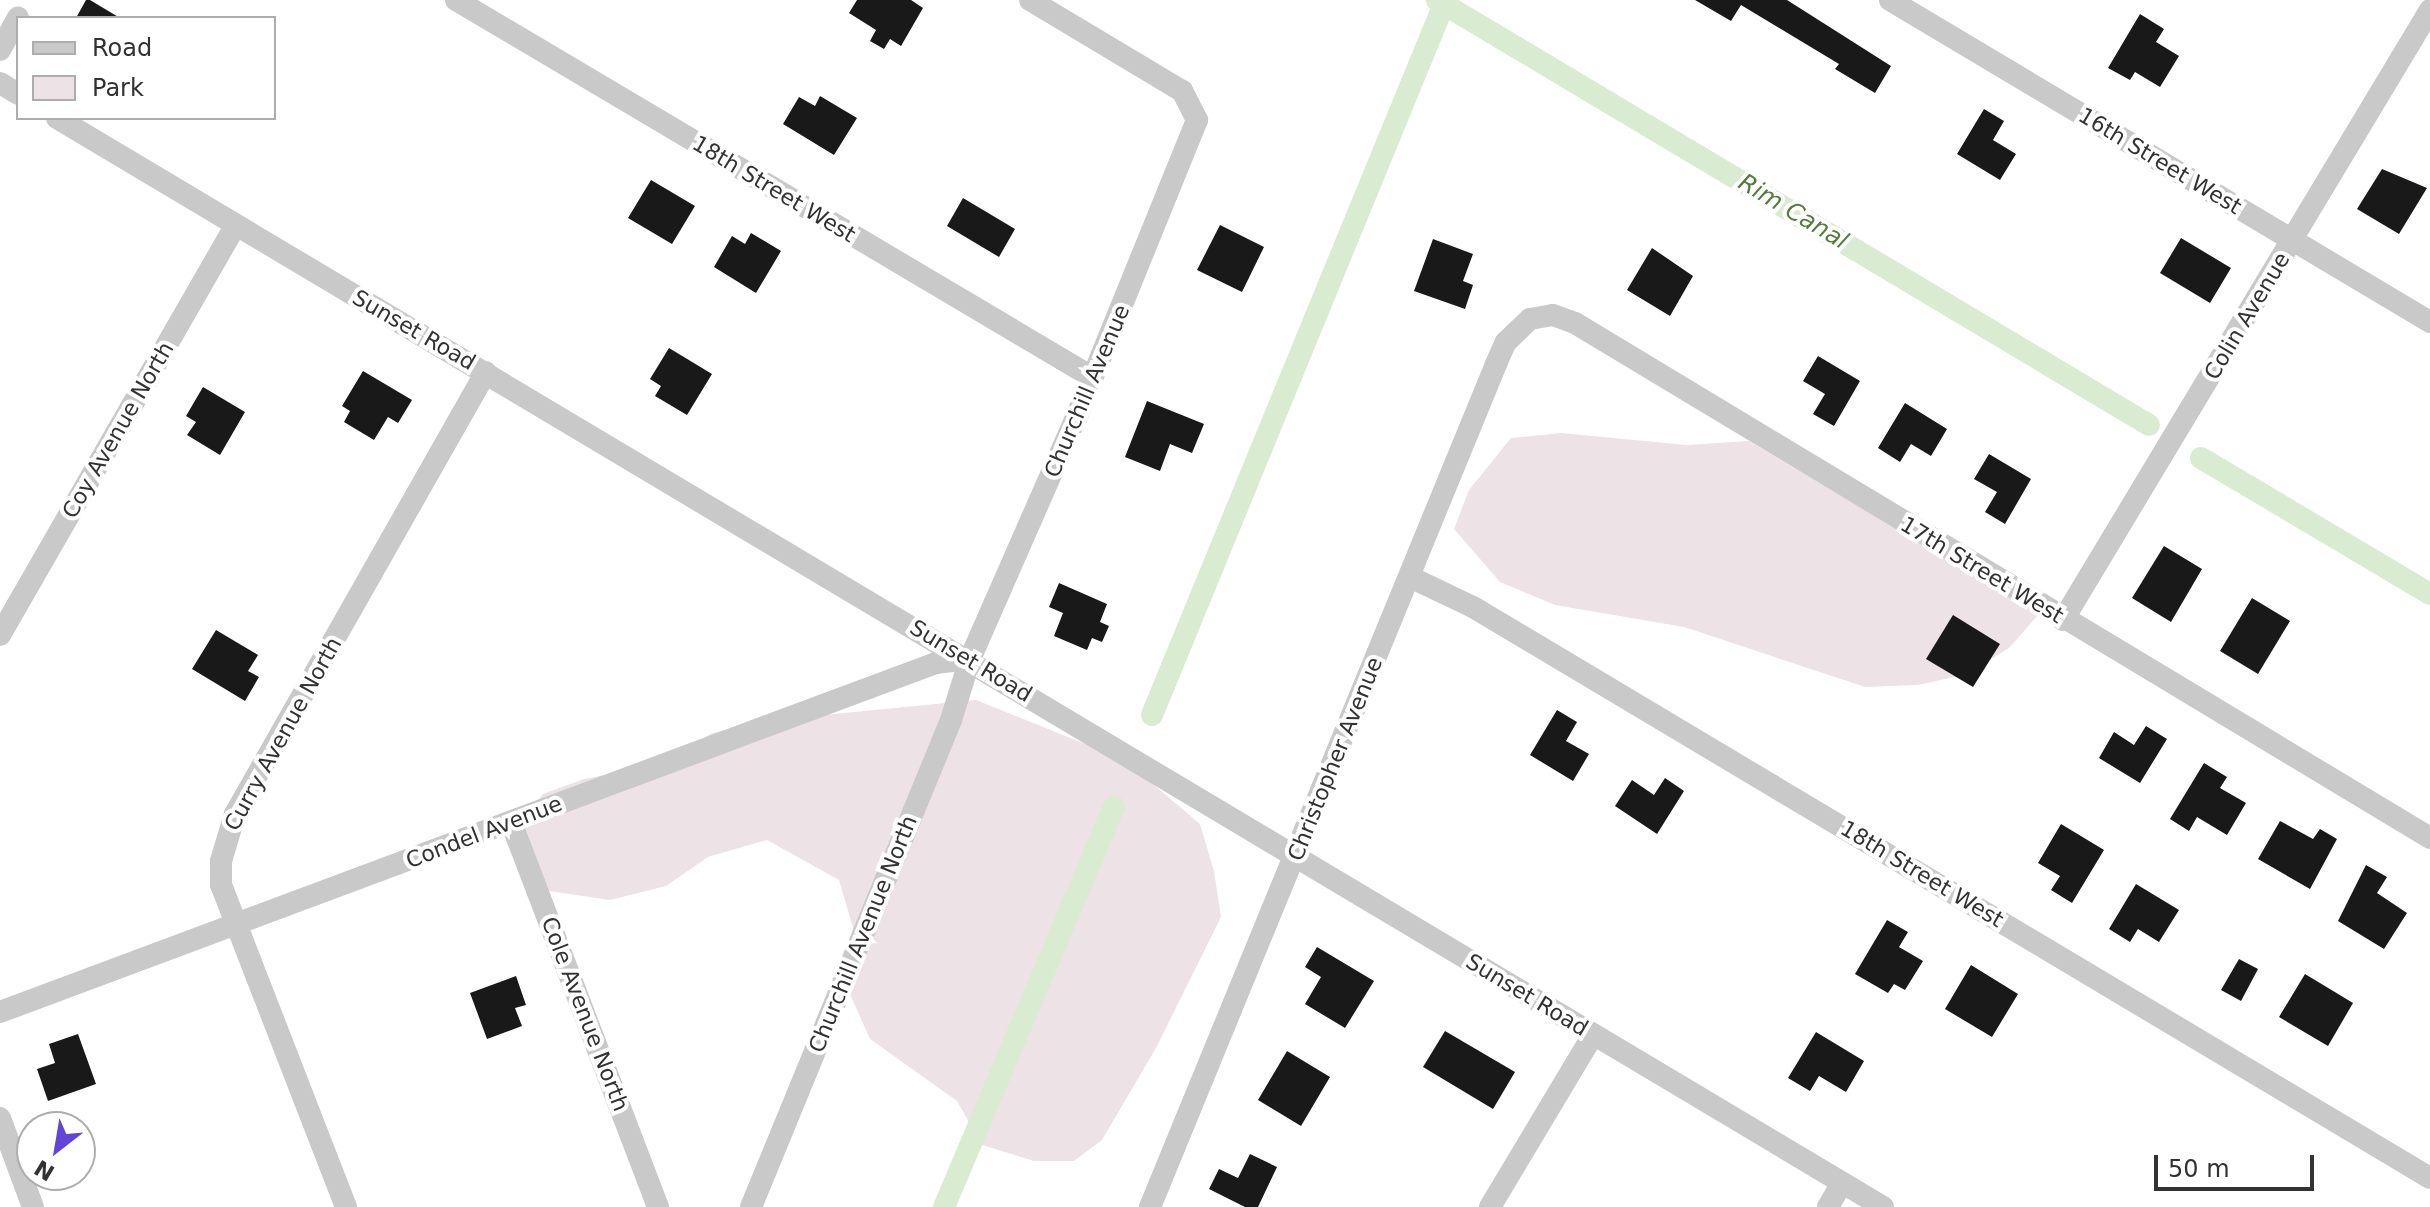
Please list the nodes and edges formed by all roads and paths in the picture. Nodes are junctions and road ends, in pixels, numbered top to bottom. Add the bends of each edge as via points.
1 (456, 0) edge
2 (1030, 0) edge
3 (1890, 0) edge
4 (2430, 10) edge
5 (16, 22) edge
6 (0, 50) edge
7 (60, 120) edge
8 (236, 225) junction
9 (2293, 240) junction
10 (1530, 319) joint
11 (2430, 322) edge
12 (486, 372) junction
13 (1092, 377) junction
14 (1410, 577) junction
15 (2063, 620) junction
16 (0, 635) edge
17 (970, 659) junction
18 (511, 822) junction
19 (2430, 838) edge
20 (1295, 857) junction
21 (238, 925) junction
22 (0, 1012) edge
23 (1593, 1035) junction
24 (0, 1118) edge
25 (2430, 1178) edge
26 (1842, 1183) junction
27 (33, 1207) edge
28 (346, 1207) edge
29 (658, 1207) edge
30 (751, 1207) edge
31 (1150, 1207) edge
32 (1490, 1207) edge
33 (1828, 1207) edge
34 (1883, 1207) edge

1 - 13 street, 18th Street West
2 - 13 street, Churchill Avenue via 1182,91 1197,120
3 - 9 street, 16th Street West
4 - 9 street, Colin Avenue
5 - 6 street
7 - 8 street, Sunset Road
8 - 12 street, Sunset Road
8 - 16 street, Coy Avenue North
9 - 11 street, 16th Street West
9 - 15 street, Colin Avenue
10 - 14 street, Christopher Avenue via 1506,342
10 - 15 street, 17th Street West via 1553,315 1575,323
12 - 17 street, Sunset Road
12 - 21 street, Curry Avenue North via 235,814 226,837 221,885
13 - 17 street, Churchill Avenue
14 - 20 street, Christopher Avenue
14 - 25 street, 18th Street West via 1499,622
15 - 19 street, 17th Street West
17 - 18 street, Condel Avenue via 936,663
17 - 20 street, Sunset Road
17 - 30 street, Churchill Avenue North via 951,720
18 - 21 street, Condel Avenue
18 - 29 street, Cole Avenue North
20 - 23 street, Sunset Road
20 - 31 street, Christopher Avenue
21 - 22 street, Condel Avenue
21 - 28 street, Curry Avenue North
23 - 26 street, Sunset Road
23 - 32 street
24 - 27 street
26 - 33 street
26 - 34 street, Sunset Road

